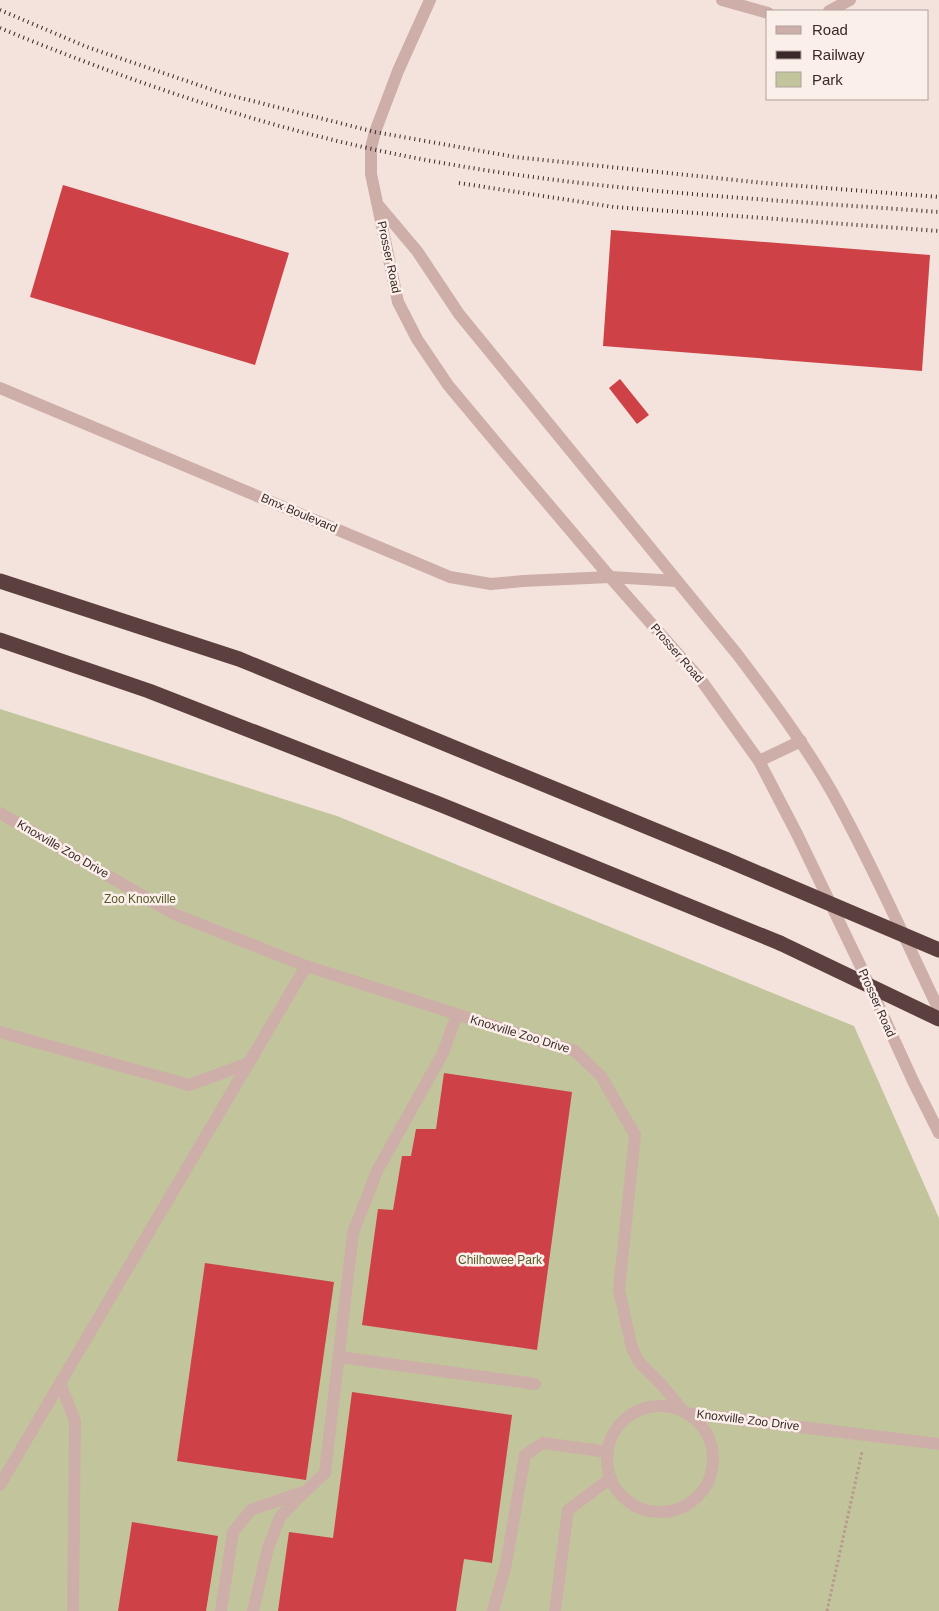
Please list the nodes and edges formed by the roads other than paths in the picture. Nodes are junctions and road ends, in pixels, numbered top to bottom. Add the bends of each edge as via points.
1 (430, 0) edge
2 (722, 0) edge
3 (850, 0) edge
4 (831, 10) edge
5 (766, 12) edge
6 (377, 204) junction
7 (0, 388) edge
8 (610, 577) junction
9 (0, 580) edge
10 (677, 581) junction
11 (0, 640) edge
12 (801, 741) junction
13 (758, 761) junction
14 (0, 813) edge
15 (939, 950) edge
16 (306, 966) junction
17 (939, 1010) edge
18 (457, 1014) junction
19 (939, 1019) edge
20 (0, 1032) edge
21 (249, 1063) junction
22 (939, 1133) edge
23 (339, 1357) junction
24 (60, 1383) junction
25 (535, 1384) dead end
26 (685, 1413) junction
27 (939, 1444) edge
28 (608, 1452) junction
29 (611, 1478) junction
30 (0, 1485) edge
31 (306, 1491) junction
32 (73, 1611) edge
33 (221, 1611) edge
34 (253, 1611) edge
35 (492, 1611) edge
36 (555, 1611) edge

1 - 6 street, Prosser Road via 375,132 371,148
2 - 5 street
3 - 4 street
6 - 8 street, Prosser Road via 398,302 417,339 448,385
6 - 10 street, Prosser Road via 417,251 465,322
7 - 8 street, Bmx Boulevard via 450,577 491,584
8 - 10 street, Bmx Boulevard
8 - 13 street, Prosser Road via 701,680
9 - 15 highway, bridge via 239,659
10 - 12 street, Prosser Road via 737,654
11 - 19 highway, bridge via 149,691 376,779 780,943
12 - 13 street
12 - 17 street, Prosser Road via 870,864
13 - 22 street, Prosser Road via 801,843
14 - 16 street, Knoxville Zoo Drive via 174,914
16 - 18 street, Knoxville Zoo Drive
16 - 21 street
18 - 23 street via 444,1054 377,1171 353,1233
18 - 26 street, Knoxville Zoo Drive via 574,1051 601,1076 635,1135 619,1290 632,1348 639,1362
20 - 21 street via 189,1085
21 - 24 street
23 - 25 street
23 - 31 street via 325,1473
24 - 30 street
24 - 32 street via 75,1421
26 - 27 street, Knoxville Zoo Drive
26 - 28 street via 659,1405 642,1409 616,1429
26 - 29 street via 703,1427 711,1443 713,1461 709,1479 700,1494 686,1506 650,1511 634,1504 620,1492
28 - 29 street
28 - 35 street via 543,1443 525,1455 506,1564
29 - 36 street via 568,1510
31 - 33 street via 251,1510 233,1532
31 - 34 street via 280,1518 268,1548

